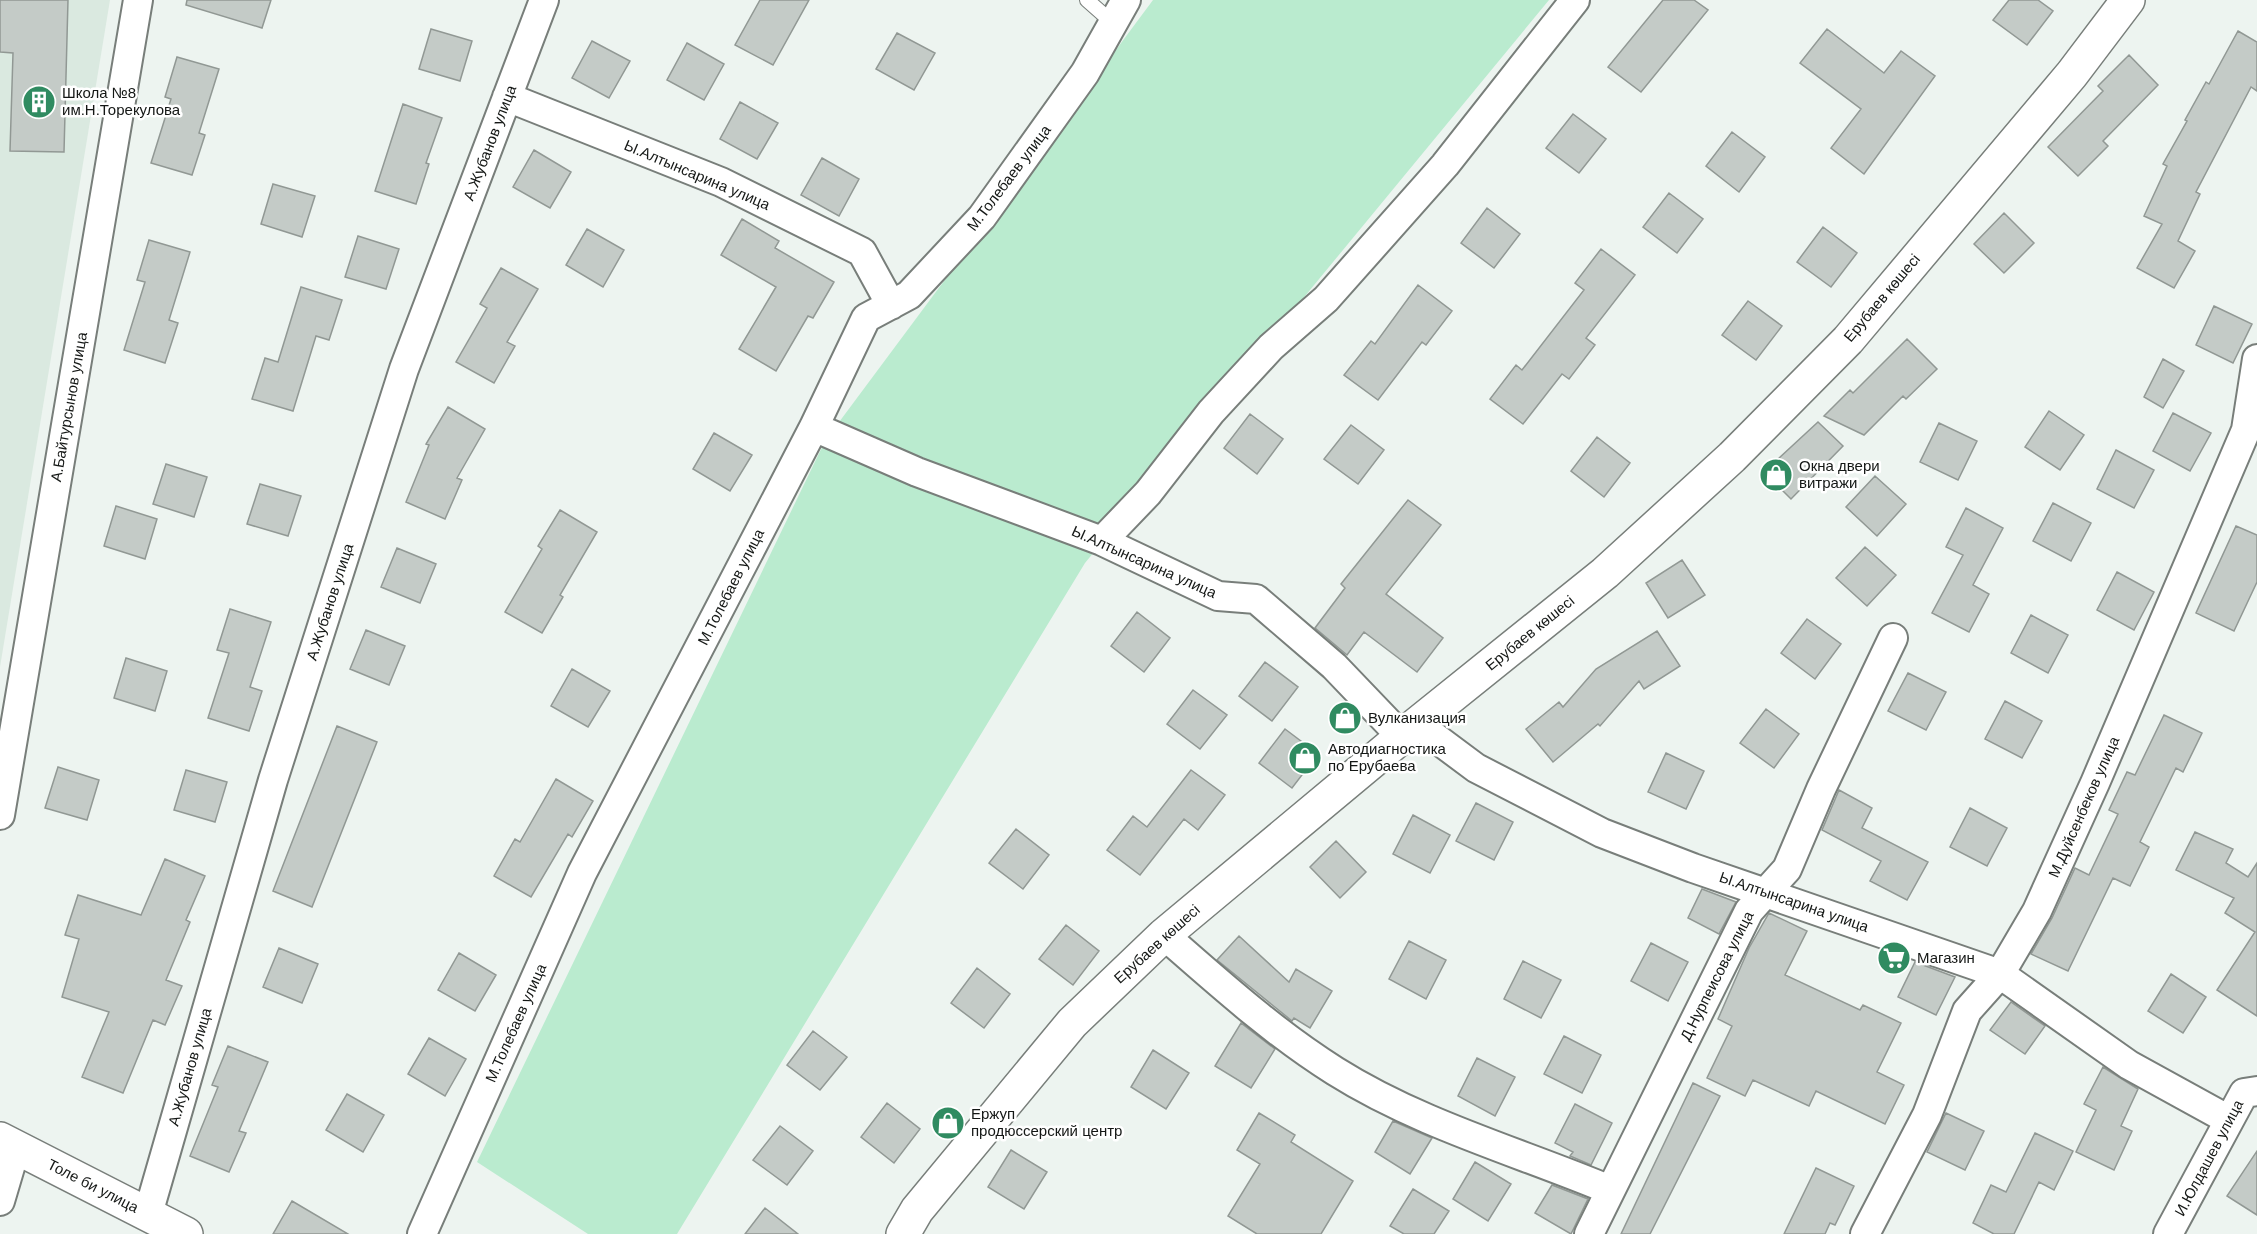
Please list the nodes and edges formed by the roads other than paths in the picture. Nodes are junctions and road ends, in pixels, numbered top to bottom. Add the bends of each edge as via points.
1 (138, 0) edge
2 (544, 0) edge
3 (1087, 0) edge
4 (1575, 0) edge
5 (2128, 0) edge
6 (1120, 11) edge
7 (507, 97) junction
8 (891, 305) junction
9 (2257, 359) edge
10 (2254, 394) edge
11 (814, 427) junction
12 (1102, 541) junction
13 (1893, 638) dead end
14 (1410, 731) junction
15 (0, 815) edge
16 (1766, 892) junction
17 (1164, 935) junction
18 (2000, 974) junction
19 (2257, 1091) edge
20 (2229, 1120) junction
21 (8, 1143) edge
22 (1610, 1190) junction
23 (0, 1201) edge
24 (148, 1214) junction
25 (186, 1234) edge
26 (422, 1234) edge
27 (903, 1234) edge
28 (1589, 1234) edge
29 (1865, 1234) edge
30 (2168, 1234) edge

1 - 15 street, А.Байтурсынов улица
2 - 7 street, А.Жубанов улица
3 - 6 lane
4 - 12 street via 1445,165 1326,299 1270,347 1218,404 1148,492
5 - 14 main road, Ерубаев көшесі via 2072,74 1848,339 1732,457 1605,573
6 - 8 street, М.Толебаев улица via 1085,73 982,218 909,295
7 - 8 street, Ы.Алтынсарина улица via 721,182 861,252
7 - 24 street, А.Жубанов улица via 400,380 273,780
8 - 11 street, М.Толебаев улица via 866,318
9 - 10 street, М.Дуйсенбеков улица
10 - 18 street, М.Дуйсенбеков улица via 2246,430 2095,783 2037,911
11 - 12 street, Ы.Алтынсарина улица via 917,472
11 - 26 street, М.Толебаев улица via 582,873
12 - 14 street, Ы.Алтынсарина улица via 1218,596 1256,599
13 - 16 street, Д.Нурпеисова улица via 1787,869
14 - 16 street, Ы.Алтынсарина улица via 1602,833
14 - 17 main road, Ерубаев көшесі
16 - 18 street, Ы.Алтынсарина улица
16 - 22 street, Д.Нурпеисова улица via 1749,911
17 - 22 street via 1256,1015 1336,1072 1426,1118
17 - 27 main road, Ерубаев көшесі via 1072,1023 917,1210
18 - 20 street, Ы.Алтынсарина улица via 2128,1065
18 - 29 street, М.Дуйсенбеков улица via 1966,1011 1927,1115
19 - 20 street, И.Юлдашев улица via 2244,1093
20 - 30 street, И.Юлдашев улица
21 - 23 street
21 - 24 main road, Толе би улица
22 - 28 street, Д.Нурпеисова улица
24 - 25 main road, Толе би улица

